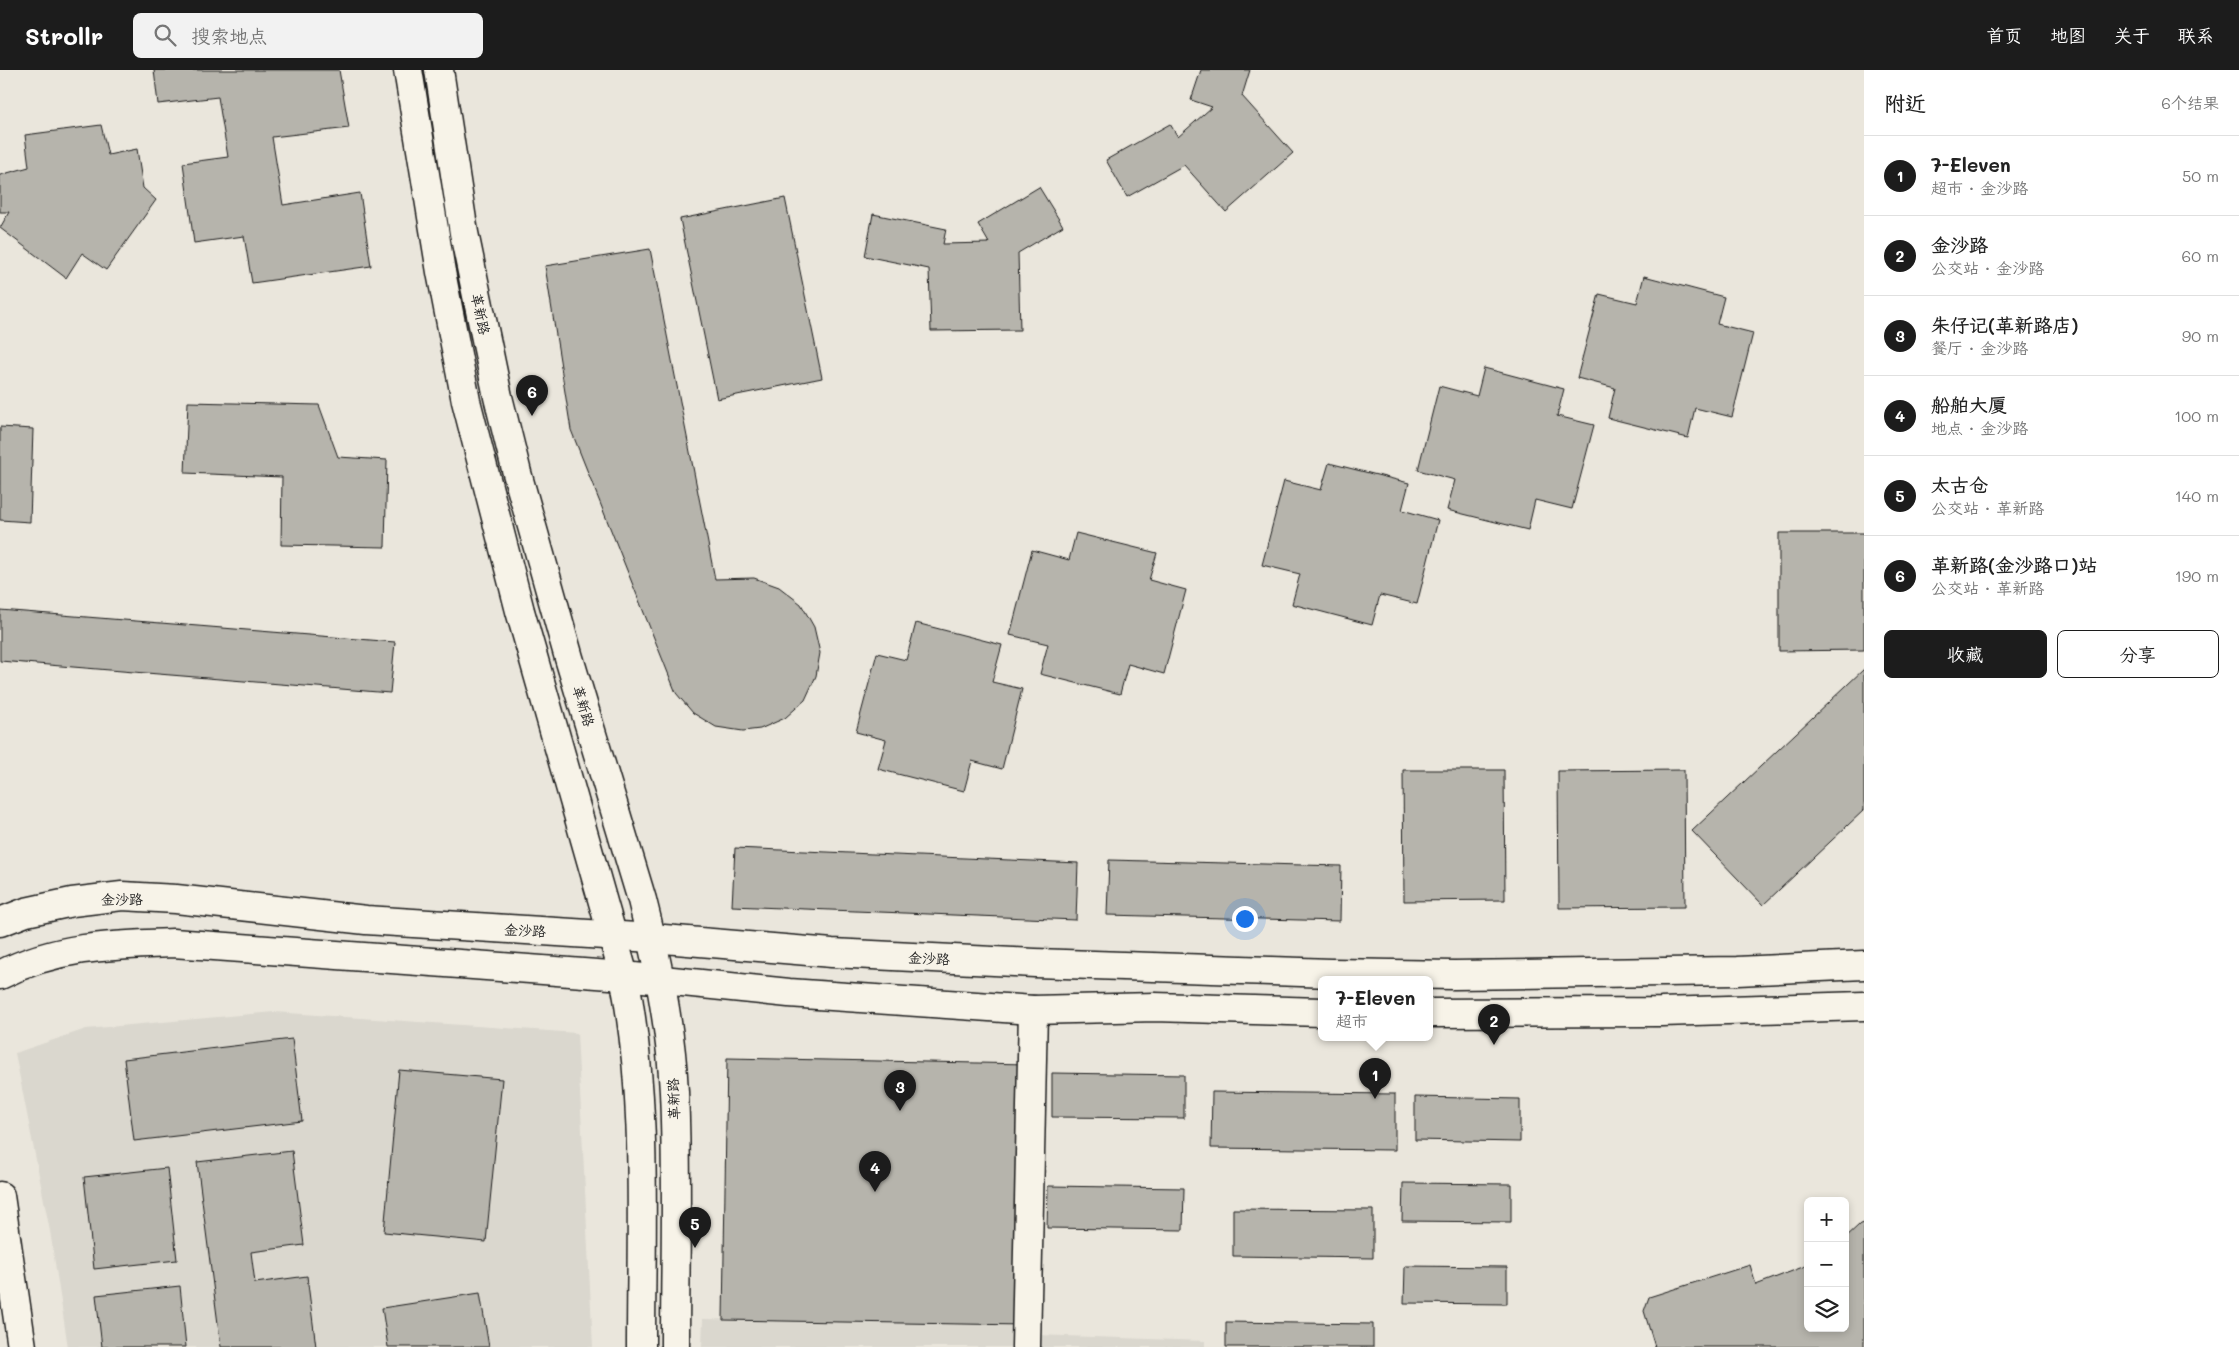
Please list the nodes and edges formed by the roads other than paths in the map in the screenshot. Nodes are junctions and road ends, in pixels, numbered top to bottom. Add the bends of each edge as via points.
1 (408, 70) edge
2 (439, 70) edge
3 (0, 922) edge
4 (612, 936) junction
5 (652, 938) junction
6 (1864, 965) edge
7 (0, 975) edge
8 (624, 976) junction
9 (660, 979) junction
10 (1864, 1006) edge
11 (1033, 1010) junction
12 (1318, 1012) edge
13 (1433, 1013) edge
14 (0, 1196) edge
15 (22, 1347) edge
16 (641, 1347) edge
17 (675, 1347) edge
18 (1026, 1347) edge

1 - 4 main road via 466,401 501,540
2 - 5 main road, 革新路 via 464,233 514,464
3 - 4 main road, 金沙路 via 26,912 72,902 122,896 366,920
4 - 5 main road, 金沙路
4 - 8 main road
5 - 6 main road, 金沙路 via 904,957 1331,973 1454,975 1746,971
5 - 9 main road, 革新路
7 - 8 main road via 53,954 102,945 173,943
8 - 9 main road
8 - 16 main road via 638,1070
9 - 11 main road
9 - 17 main road, 革新路 via 674,1091
10 - 13 main road via 1661,1012
11 - 12 main road via 1155,1007
11 - 18 main road
14 - 15 main road

